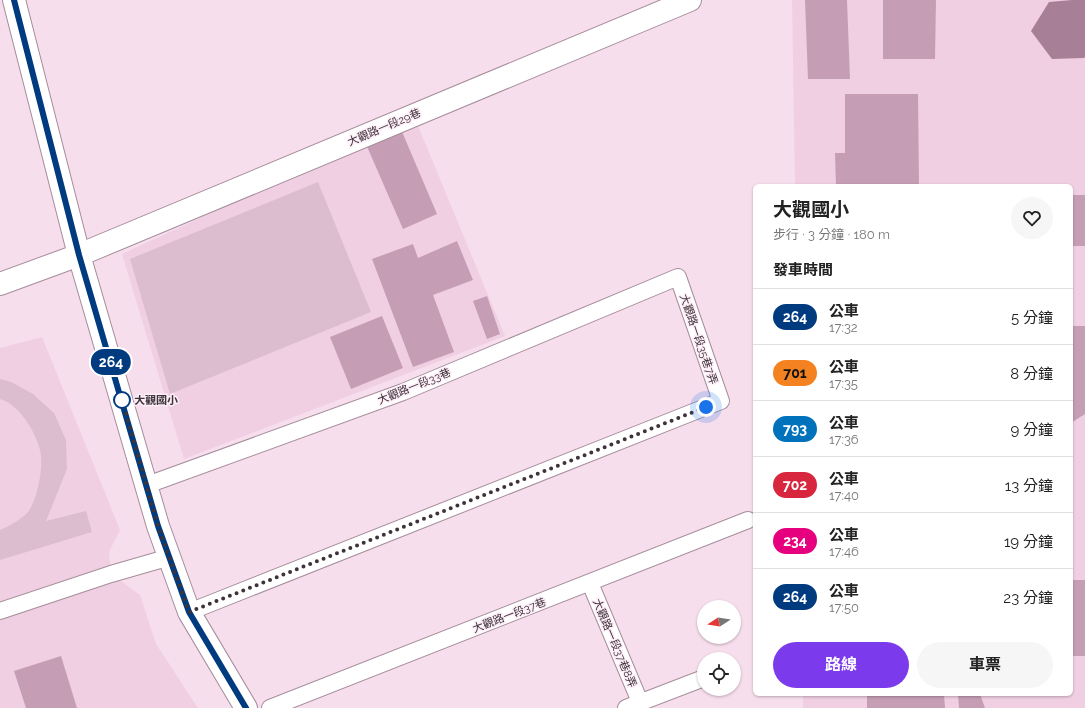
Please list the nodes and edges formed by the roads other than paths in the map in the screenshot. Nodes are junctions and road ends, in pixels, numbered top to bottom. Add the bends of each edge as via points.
1 (14, 0) edge
2 (690, 0) edge
3 (79, 255) junction
4 (678, 277) joint
5 (0, 284) edge
6 (147, 485) junction
7 (748, 520) dead end
8 (170, 557) junction
9 (590, 583) junction
10 (0, 611) edge
11 (189, 612) junction
12 (697, 681) edge
13 (633, 705) edge
14 (246, 708) edge
15 (270, 708) edge

1 - 3 main road
2 - 3 main road, 大觀路一段29巷
3 - 5 main road, 大觀路一段29巷
3 - 6 main road
4 - 6 lane, 大觀路一段33巷 via 404,392
4 - 11 lane, 大觀路一段35巷7弄 via 721,401
6 - 8 main road
7 - 9 lane, 大觀路一段37巷
8 - 10 lane
8 - 11 main road
9 - 13 lane, 大觀路一段37巷8弄
9 - 15 lane, 大觀路一段37巷
11 - 14 main road
12 - 13 lane

